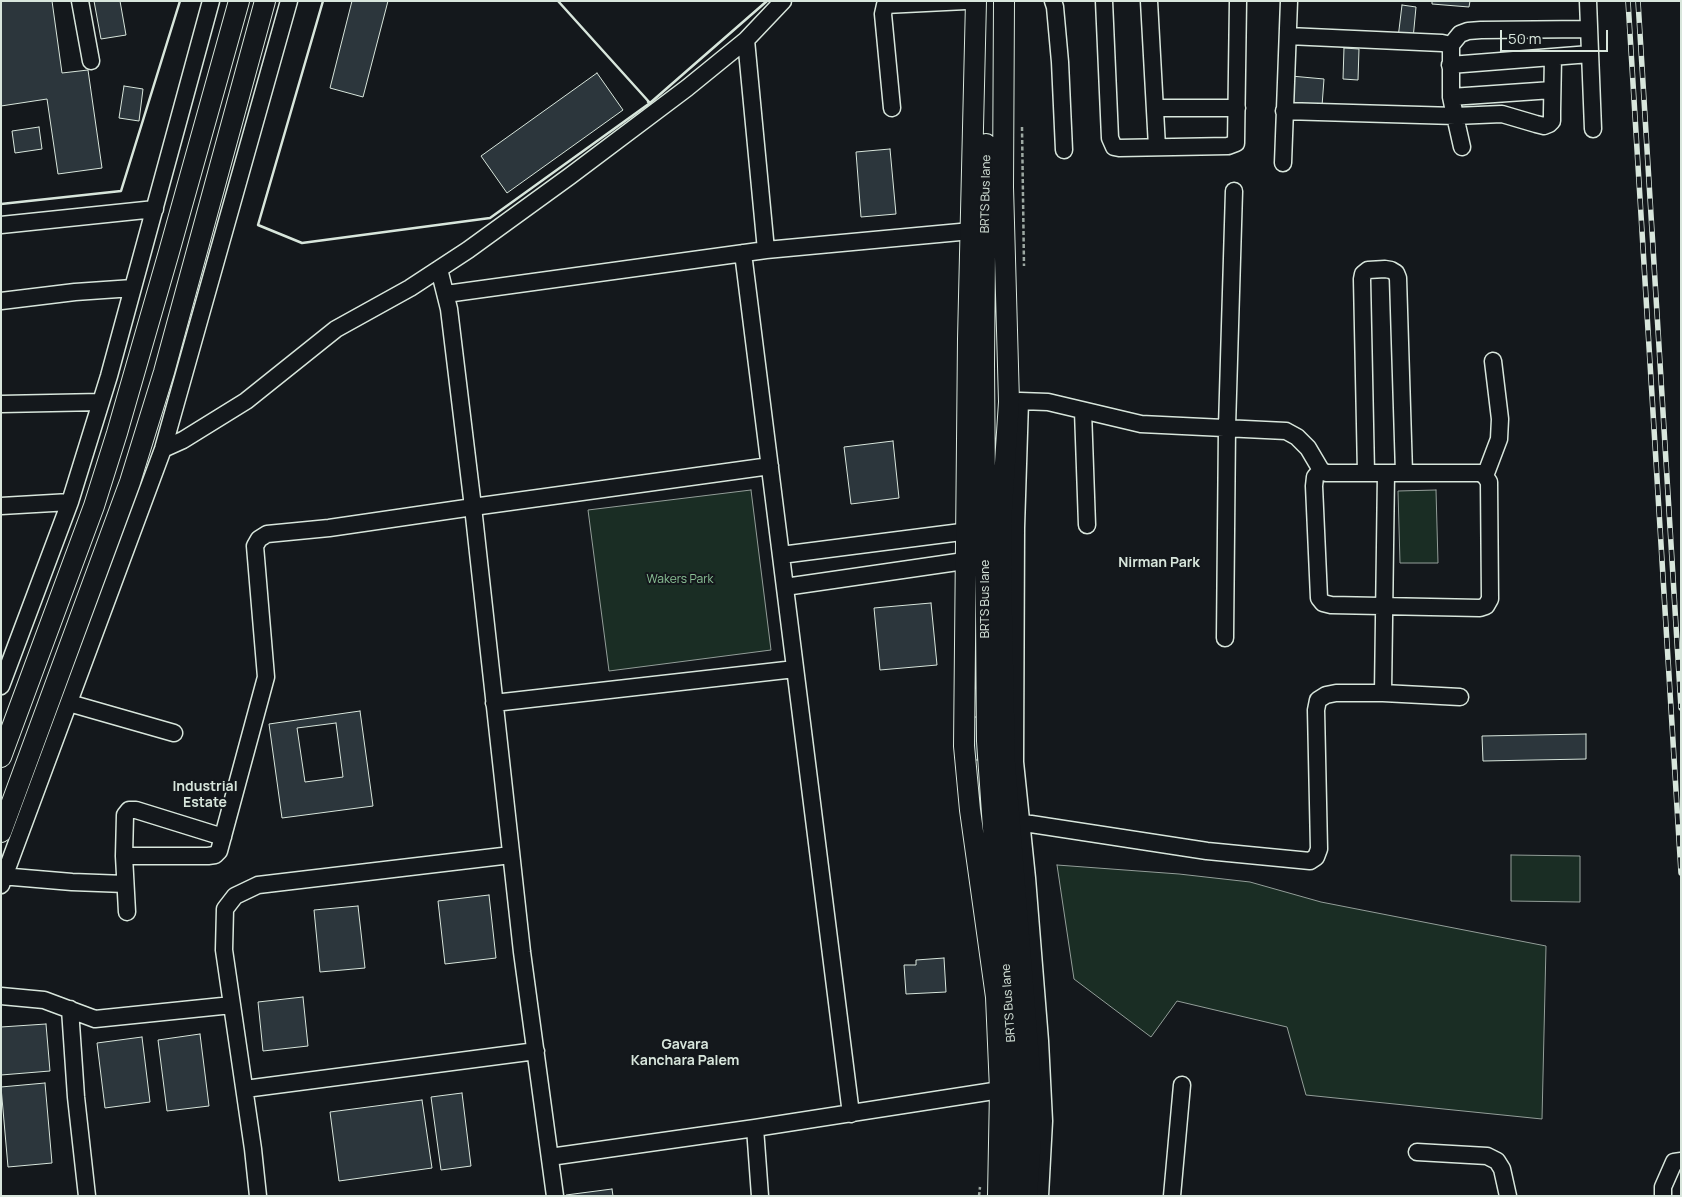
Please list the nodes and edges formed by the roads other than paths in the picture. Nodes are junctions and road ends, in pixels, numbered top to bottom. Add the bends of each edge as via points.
1 (80, 1) edge
2 (211, 1) edge
3 (238, 1) edge
4 (265, 1) edge
5 (289, 1) edge
6 (783, 1) edge
7 (966, 1) edge
8 (976, 1) edge
9 (988, 1) edge
10 (1004, 1) edge
11 (1053, 1) edge
12 (1104, 1) edge
13 (1149, 1) edge
14 (1238, 1) edge
15 (1289, 1) edge
16 (1588, 1) edge
17 (913, 2) edge
18 (1590, 29) junction
19 (1288, 36) junction
20 (746, 40) junction
21 (1451, 45) junction
22 (1590, 54) junction
23 (1553, 57) junction
24 (91, 61) dead end
25 (1450, 66) junction
26 (1552, 90) junction
27 (1451, 97) junction
28 (892, 108) dead end
29 (1156, 108) junction
30 (1237, 108) junction
31 (1284, 111) junction
32 (1455, 116) junction
33 (1593, 129) dead end
34 (1157, 147) junction
35 (1462, 147) dead end
36 (1064, 150) dead end
37 (1283, 163) dead end
38 (1234, 192) dead end
39 (155, 209) junction
40 (1, 225) edge
41 (971, 230) junction
42 (766, 250) junction
43 (743, 253) junction
44 (439, 269) junction
45 (132, 288) junction
46 (446, 294) junction
47 (1, 302) edge
48 (1493, 362) dead end
49 (101, 402) junction
50 (1, 404) edge
51 (1083, 411) junction
52 (1227, 428) junction
53 (163, 449) junction
54 (770, 466) junction
55 (1321, 470) junction
56 (1366, 473) junction
57 (1386, 473) junction
58 (1404, 473) junction
59 (1485, 476) junction
60 (70, 502) junction
61 (1, 506) edge
62 (473, 507) junction
63 (1087, 525) dead end
64 (1001, 529) junction
65 (966, 531) junction
66 (781, 555) junction
67 (993, 559) junction
68 (785, 587) junction
69 (1384, 607) junction
70 (1225, 638) dead end
71 (796, 669) junction
72 (1, 686) edge
73 (1384, 693) junction
74 (1460, 697) dead end
75 (494, 702) junction
76 (69, 703) junction
77 (174, 733) dead end
78 (1, 757) edge
79 (1016, 822) junction
80 (1, 832) edge
81 (223, 837) junction
82 (511, 855) junction
83 (124, 856) junction
84 (2, 879) edge
85 (125, 884) junction
86 (127, 912) dead end
87 (1, 996) edge
88 (232, 1005) junction
89 (70, 1009) junction
90 (536, 1051) junction
91 (1182, 1085) dead end
92 (244, 1090) junction
93 (1000, 1090) junction
94 (851, 1114) junction
95 (755, 1128) junction
96 (1418, 1152) dead end
97 (550, 1157) junction
98 (1681, 1161) edge
99 (87, 1196) edge
100 (258, 1196) edge
101 (554, 1196) edge
102 (760, 1196) edge
103 (998, 1196) edge
104 (1012, 1196) edge
105 (1027, 1196) edge
106 (1040, 1196) edge
107 (1172, 1196) edge
108 (1508, 1196) edge
109 (1664, 1196) edge

1 - 24 street
2 - 39 street
3 - 78 main road via 102,479
4 - 80 main road via 166,363 130,482
5 - 53 street
6 - 20 street
7 - 17 street
8 - 41 main road
9 - 64 main road, BRTS Bus lane via 984,354
10 - 64 main road via 1003,187 1009,402
11 - 36 street
12 - 34 street via 1111,144 1119,148
13 - 29 street
14 - 30 street
15 - 19 street
16 - 18 street
17 - 28 street via 883,9
18 - 21 street via 1468,31 1460,34
18 - 22 street
19 - 21 street
19 - 31 street
20 - 42 street
20 - 44 street via 578,170
21 - 25 street
22 - 23 street
22 - 33 street
23 - 25 street
23 - 26 street
25 - 27 street
26 - 27 street
26 - 32 street via 1552,121 1544,126 1502,114
27 - 32 street
29 - 30 street
29 - 34 street
30 - 34 street via 1237,138 1232,145
31 - 32 street
31 - 37 street
32 - 35 street
38 - 52 street
39 - 40 street
39 - 45 street
41 - 42 street
41 - 65 main road
42 - 43 street
43 - 46 street
43 - 54 street
44 - 46 street
44 - 53 street via 336,329 246,401 184,440
45 - 47 street
45 - 49 street
46 - 62 street
48 - 59 street via 1500,419 1499,439
49 - 50 street
49 - 60 street
51 - 52 street via 1142,424
51 - 63 street
51 - 64 street via 1048,402 1020,401
52 - 55 street via 1286,431 1308,448
52 - 70 street
53 - 76 street
54 - 62 street
54 - 66 street
55 - 56 street via 1326,473
55 - 69 street via 1315,477 1314,486 1319,598 1323,604
56 - 57 street
56 - 58 street via 1362,279 1368,270 1385,269 1396,273 1398,278
57 - 58 street
57 - 69 street
58 - 59 street via 1480,473
59 - 69 street via 1489,482 1490,600 1486,606
60 - 61 street
60 - 72 street
62 - 75 street
62 - 81 street via 267,534 259,539 255,546 266,677
64 - 65 street
64 - 67 main road
65 - 66 street
65 - 67 main road
66 - 68 street
67 - 68 street
67 - 79 main road via 1001,567 1005,763
67 - 93 main road via 964,746 996,997
67 - 104 main road, BRTS Bus lane via 987,741 1014,1071
68 - 71 street
69 - 73 street
71 - 75 street
71 - 94 street
73 - 74 street
73 - 79 street via 1336,693 1318,700 1319,849 1310,861 1207,851
75 - 82 street
76 - 77 street
76 - 84 street
79 - 105 main road via 1031,1082
79 - 106 street via 1040,1031 1044,1121
81 - 83 street via 215,855
81 - 83 street via 129,810 125,815
82 - 88 street via 258,885 247,889 235,896 225,909 224,950
82 - 90 street
83 - 85 street
84 - 85 street
85 - 86 street
87 - 89 street via 44,1000
88 - 89 street via 95,1019
88 - 92 street
89 - 99 street
90 - 92 street
90 - 97 street
91 - 107 street
92 - 100 street
93 - 94 street
93 - 103 main road
94 - 95 street
95 - 97 street
95 - 102 street
96 - 108 street via 1487,1156 1497,1161 1502,1169
97 - 101 street
98 - 109 street via 1674,1162 1663,1187

